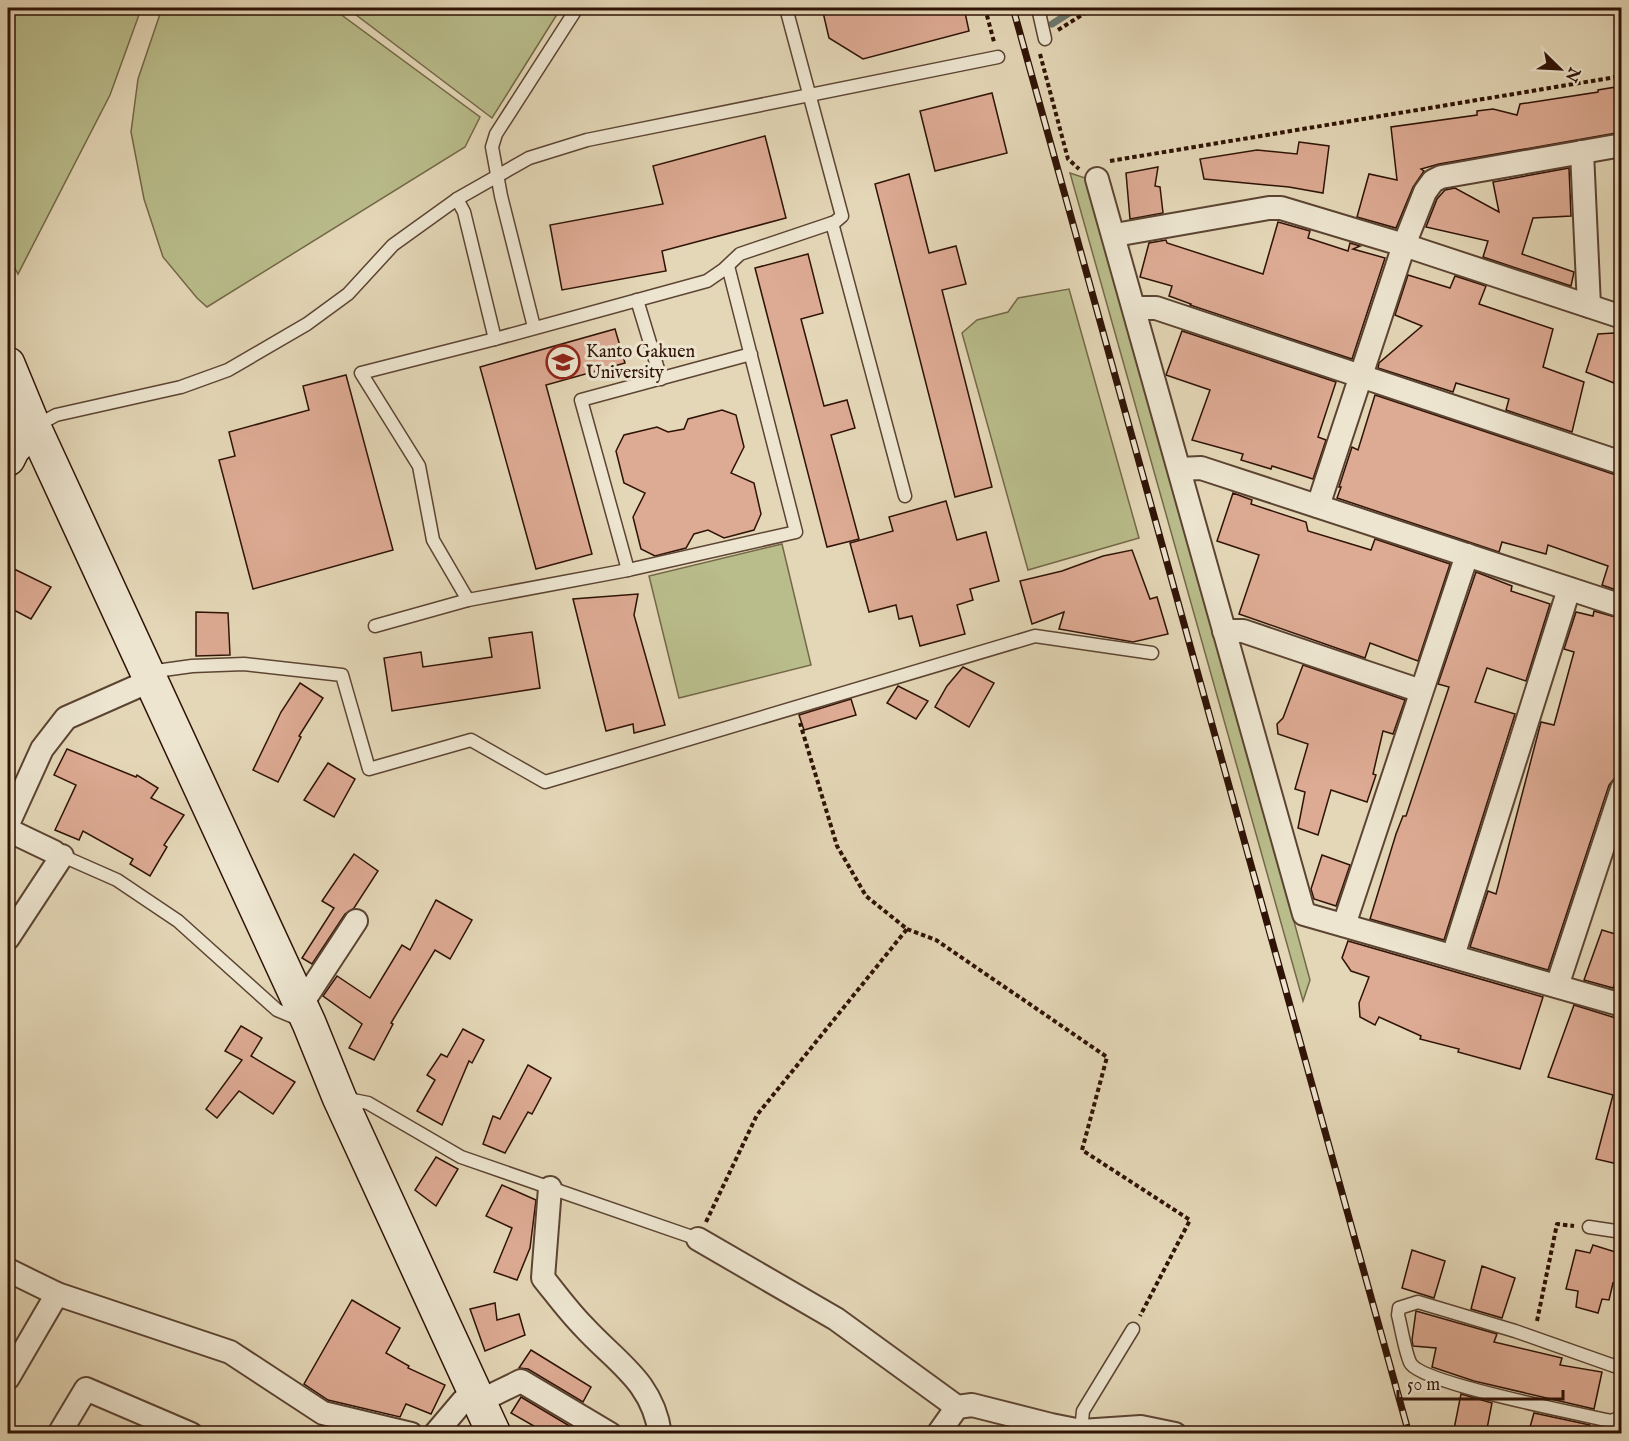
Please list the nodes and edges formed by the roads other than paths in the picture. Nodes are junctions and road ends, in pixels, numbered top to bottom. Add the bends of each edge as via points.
1 (577, 8) edge
2 (786, 8) edge
3 (1038, 8) edge
4 (1045, 39) road end
5 (998, 57) road end
6 (810, 96) junction
7 (1622, 145) edge
8 (1582, 152) junction
9 (497, 178) junction
10 (1097, 179) road end
11 (457, 199) junction
12 (832, 223) junction
13 (1115, 235) junction
14 (1404, 245) junction
15 (728, 266) junction
16 (637, 300) junction
17 (1588, 306) junction
18 (1135, 308) junction
19 (1622, 317) edge
20 (534, 327) junction
21 (495, 339) junction
22 (751, 354) junction
23 (8, 364) edge
24 (1361, 376) junction
25 (661, 379) junction
26 (34, 427) junction
27 (8, 459) edge
28 (1622, 463) edge
29 (1180, 469) junction
30 (905, 496) dead end
31 (1318, 506) junction
32 (1467, 555) junction
33 (628, 570) junction
34 (1569, 589) junction
35 (468, 600) junction
36 (1622, 606) edge
37 (375, 626) dead end
38 (1224, 631) junction
39 (1152, 653) dead end
40 (150, 676) junction
41 (1421, 691) junction
42 (1622, 789) edge
43 (8, 824) edge
44 (8, 830) edge
45 (58, 854) junction
46 (356, 921) dead end
47 (1344, 925) junction
48 (8, 938) edge
49 (1453, 956) junction
50 (1557, 986) junction
51 (1622, 1005) edge
52 (305, 1014) junction
53 (339, 1097) junction
54 (550, 1188) junction
55 (1589, 1227) road end
56 (1622, 1232) edge
57 (698, 1239) joint
58 (8, 1270) edge
59 (57, 1294) junction
60 (1133, 1329) road end
61 (1622, 1371) edge
62 (8, 1378) edge
63 (478, 1397) junction
64 (957, 1407) junction
65 (1622, 1417) edge
66 (1081, 1431) junction
67 (59, 1434) edge
68 (191, 1434) edge
69 (411, 1434) edge
70 (435, 1434) edge
71 (494, 1434) edge
72 (610, 1434) edge
73 (660, 1434) edge
74 (938, 1434) edge
75 (1175, 1434) edge

1 - 9 lane via 496,134 492,147
2 - 6 lane
3 - 4 lane
5 - 6 lane
6 - 9 lane via 587,140 529,158
6 - 12 lane via 842,216
7 - 8 street
8 - 14 street via 1433,181
8 - 17 street
9 - 11 lane
9 - 20 lane
10 - 13 street
11 - 21 lane via 464,212
11 - 26 lane via 393,245 348,294 307,324 228,370 181,387 56,416
12 - 15 lane via 740,254
12 - 30 lane
13 - 14 street via 1281,208
13 - 18 street
14 - 17 street
14 - 24 street
15 - 16 lane via 707,281
15 - 22 lane
16 - 20 lane
16 - 25 lane
17 - 19 street
18 - 24 street via 1156,308
18 - 29 street
20 - 21 lane
21 - 35 lane via 360,373 419,466 433,540
22 - 25 lane
22 - 33 lane via 796,532
23 - 26 street
24 - 28 street
24 - 31 street
25 - 33 lane via 581,400
26 - 27 street
26 - 40 street
29 - 31 street via 1201,468
29 - 38 street
31 - 32 street
32 - 34 street
32 - 41 street
33 - 35 lane
34 - 36 street
34 - 49 street
35 - 37 lane
38 - 41 street via 1244,631
38 - 47 street via 1304,914
39 - 40 lane via 1035,636 545,782 471,740 369,769 342,675 244,664 192,666
40 - 43 street via 66,718 42,749
40 - 52 street
41 - 47 street
42 - 50 street
44 - 45 street
45 - 48 street
45 - 52 lane via 117,880 178,921 277,1010
46 - 52 street
47 - 49 street
49 - 50 street
50 - 51 street
52 - 53 street
53 - 54 lane via 368,1103 461,1157
53 - 63 street
54 - 57 lane
54 - 73 street via 543,1278 583,1327 641,1384 657,1414
55 - 56 lane
57 - 64 street via 836,1319
58 - 59 street
59 - 62 street
59 - 69 street via 230,1352 323,1413
60 - 66 lane via 1083,1411
61 - 65 lane via 1533,1337 1418,1302 1400,1308 1398,1315 1412,1364 1422,1372 1491,1394 1611,1421
63 - 70 street via 462,1401
63 - 71 street
63 - 72 street via 520,1381
64 - 66 street via 972,1405
64 - 74 street
66 - 75 street via 1141,1427
67 - 68 street via 86,1389

